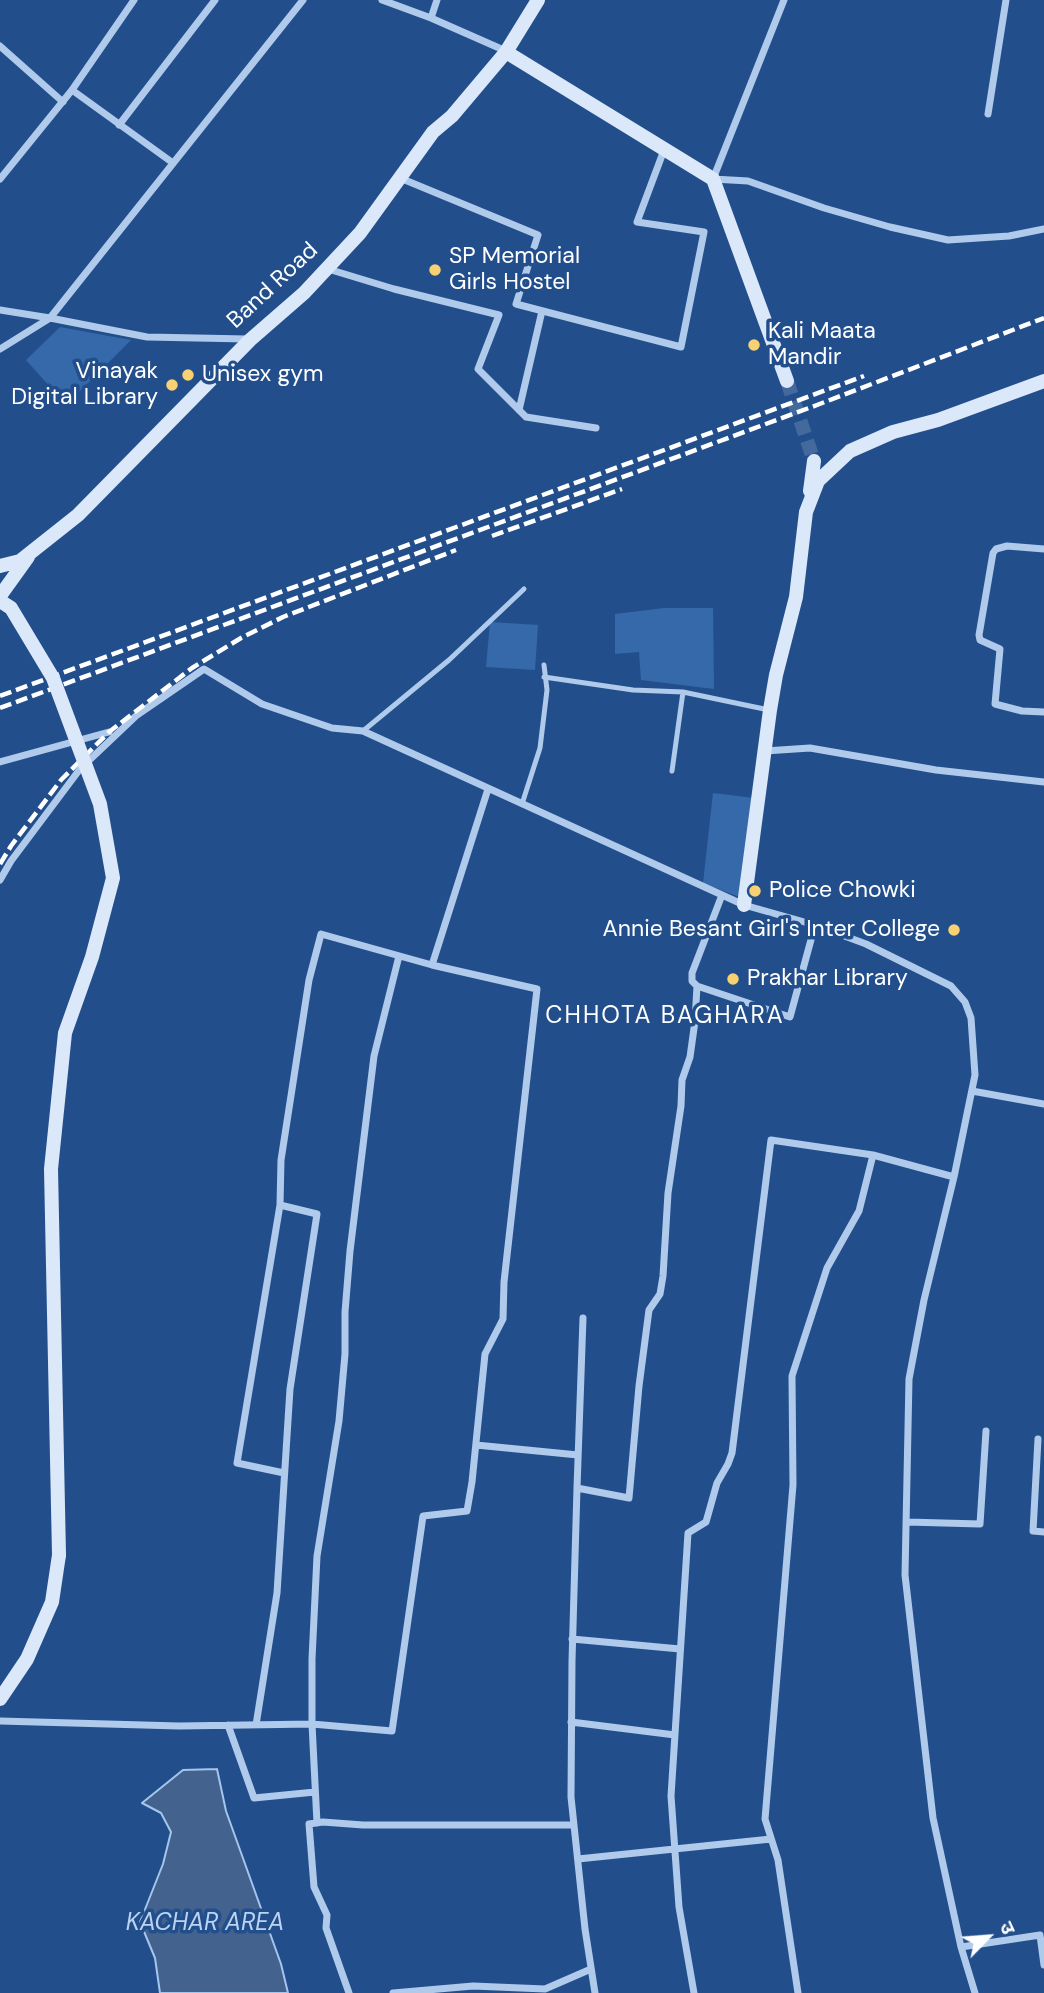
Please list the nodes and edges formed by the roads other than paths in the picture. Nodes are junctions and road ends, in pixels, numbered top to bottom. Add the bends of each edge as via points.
1 (134, 0) edge
2 (215, 0) edge
3 (303, 0) edge
4 (382, 0) edge
5 (438, 0) edge
6 (538, 0) edge
7 (783, 0) edge
8 (1006, 0) edge
9 (431, 18) junction
10 (0, 46) edge
11 (506, 52) junction
12 (72, 90) junction
13 (62, 102) junction
14 (988, 114) dead end
15 (120, 125) junction
16 (665, 149) junction
17 (173, 163) junction
18 (400, 178) junction
19 (0, 179) edge
20 (713, 179) junction
21 (1044, 229) edge
22 (327, 268) junction
23 (0, 310) edge
24 (542, 311) junction
25 (50, 318) junction
26 (250, 340) junction
27 (0, 349) edge
28 (787, 381) tunnel mouth
29 (1044, 381) edge
30 (519, 410) junction
31 (596, 428) dead end
32 (814, 461) tunnel mouth
33 (806, 512) junction
34 (1044, 550) edge
35 (31, 553) junction
36 (0, 566) edge
37 (524, 589) dead end
38 (0, 598) edge
39 (544, 665) dead end
40 (544, 677) junction
41 (682, 692) junction
42 (770, 710) junction
43 (1044, 712) edge
44 (363, 731) junction
45 (109, 732) dead end
46 (765, 751) junction
47 (0, 762) edge
48 (672, 771) dead end
49 (1044, 782) edge
50 (488, 789) junction
51 (522, 804) junction
52 (0, 880) edge
53 (722, 895) junction
54 (744, 905) junction
55 (815, 925) junction
56 (399, 956) junction
57 (432, 965) junction
58 (697, 986) junction
59 (972, 1091) junction
60 (1044, 1104) edge
61 (873, 1156) junction
62 (954, 1177) junction
63 (280, 1205) junction
64 (583, 1318) dead end
65 (986, 1430) dead end
66 (1038, 1439) dead end
67 (476, 1446) junction
68 (578, 1455) junction
69 (284, 1473) junction
70 (577, 1488) junction
71 (907, 1522) junction
72 (1044, 1532) edge
73 (572, 1639) junction
74 (680, 1649) junction
75 (0, 1699) edge
76 (0, 1721) edge
77 (572, 1722) junction
78 (312, 1724) junction
79 (228, 1725) junction
80 (256, 1725) junction
81 (675, 1735) junction
82 (315, 1792) junction
83 (317, 1823) junction
84 (574, 1825) junction
85 (771, 1839) junction
86 (674, 1847) junction
87 (578, 1859) junction
88 (961, 1947) junction
89 (1044, 1965) edge
90 (591, 1969) junction
91 (349, 1993) edge
92 (393, 1993) edge
93 (595, 1993) edge
94 (694, 1993) edge
95 (798, 1993) edge
96 (975, 1993) edge

1 - 12 street
2 - 15 street
3 - 17 street
4 - 9 street
5 - 9 street
6 - 11 main road, Band Road
7 - 20 street
8 - 14 street
9 - 11 street
10 - 13 street
11 - 16 main road
11 - 18 main road, Band Road via 433,132
12 - 13 street
12 - 15 street
13 - 19 street
15 - 17 street
16 - 20 main road
16 - 24 street via 637,222 704,232 681,347
17 - 25 street
18 - 22 main road, Band Road via 360,233
18 - 24 street via 538,235 516,304
20 - 21 street via 748,181 824,208 948,240
20 - 28 main road
22 - 26 main road, Band Road
22 - 30 street via 499,315 478,369
23 - 25 street
24 - 30 street
25 - 26 street via 147,337
25 - 27 street
26 - 35 main road, Band Road via 78,515
29 - 33 main road via 850,451 818,481
30 - 31 street via 526,417
32 - 33 main road
33 - 42 main road via 796,597
34 - 43 street via 1007,545 996,549 979,635 1001,653 995,704
35 - 36 main road, Band Road
35 - 38 main road
37 - 44 lane via 449,660
38 - 75 main road, bridge via 11,608 53,678 100,804 113,878 65,1032 51,1169 58,1555 52,1602 27,1659
39 - 40 lane
40 - 41 lane
40 - 51 lane via 547,690 540,748
41 - 42 lane
41 - 48 lane
42 - 46 main road
44 - 50 street
44 - 52 street via 332,728 262,704 204,669 137,715 80,769
45 - 47 street
46 - 49 street via 810,748 936,770
46 - 54 main road
50 - 51 street
50 - 57 street
51 - 53 street
53 - 54 street
53 - 58 street via 692,973
54 - 55 street
55 - 58 street via 790,1017
55 - 59 street via 866,944 951,986 971,1018
56 - 57 street
56 - 63 street via 321,934 309,980 281,1160
56 - 78 street via 374,1056 350,1251 339,1421 317,1556
57 - 67 street via 537,989 503,1319 485,1354
58 - 70 street via 668,1193 663,1276 660,1294 649,1310 629,1498
59 - 60 street
59 - 62 street
61 - 62 street
61 - 74 street via 771,1140 732,1453 717,1482 706,1522 688,1533
61 - 85 street via 859,1211 827,1268 792,1376 793,1485 765,1819
62 - 71 street via 909,1379
63 - 69 street via 317,1214 290,1389
63 - 69 street via 237,1463
64 - 68 street
65 - 71 street via 980,1524
66 - 72 street via 1033,1531
67 - 68 street
67 - 78 street via 467,1511 423,1516 392,1731
68 - 70 street
69 - 80 street via 277,1593
70 - 73 street
71 - 88 street via 905,1575 927,1778
73 - 74 street
73 - 77 street
74 - 81 street
76 - 79 street
77 - 81 street
77 - 84 street
78 - 80 street
78 - 82 street
79 - 80 street
79 - 82 street via 254,1798
81 - 86 street
82 - 83 street
83 - 84 street
83 - 91 street via 309,1824 314,1887 327,1915 326,1928
84 - 87 street
85 - 86 street
85 - 95 street
86 - 87 street
86 - 94 street
87 - 90 street
88 - 89 street via 1040,1935
88 - 96 street
90 - 92 street via 545,1989 473,1986
90 - 93 street

